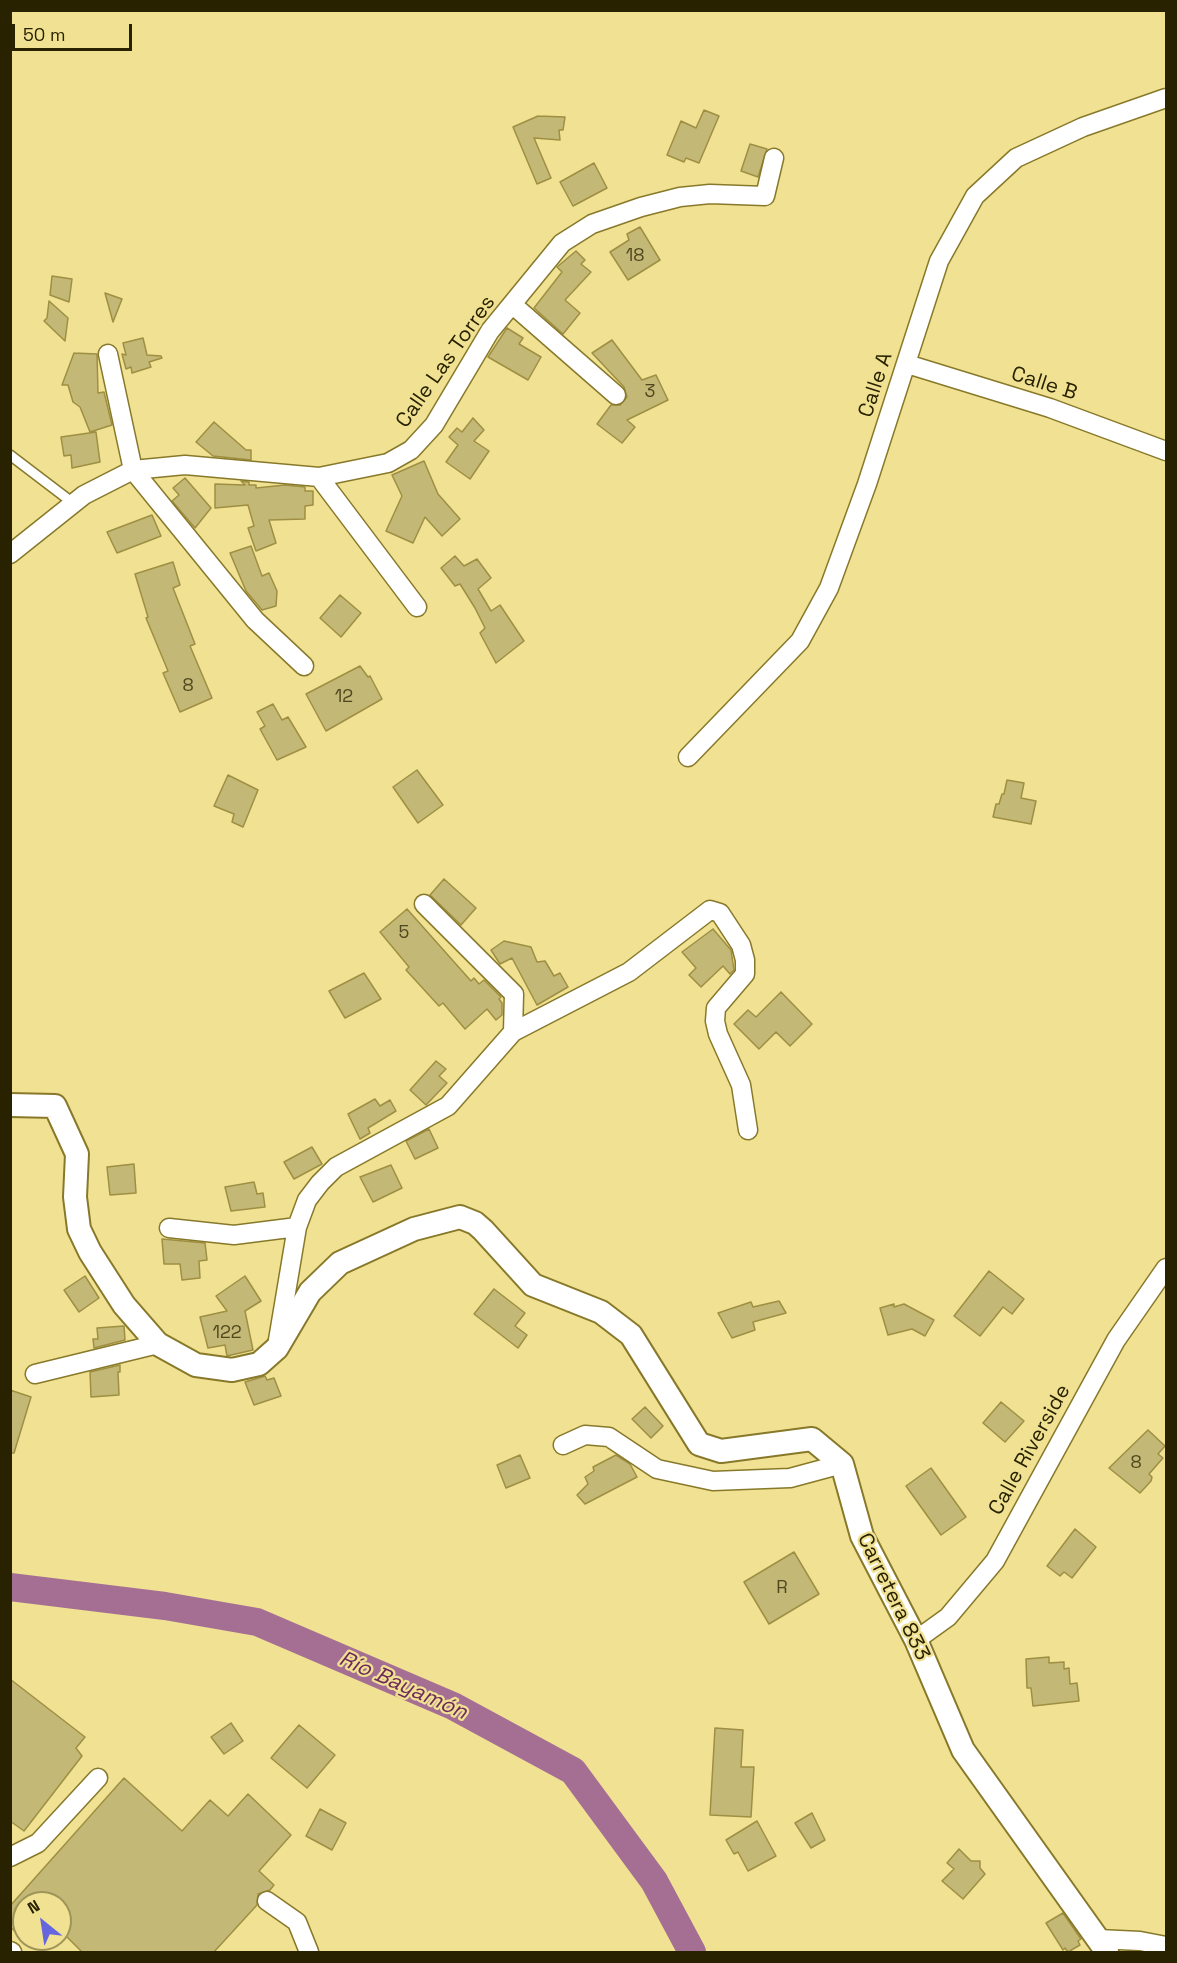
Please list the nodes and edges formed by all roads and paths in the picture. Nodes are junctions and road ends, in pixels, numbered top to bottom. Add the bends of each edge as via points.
1 (1167, 98) edge
2 (774, 158) dead end
3 (513, 305) junction
4 (108, 354) dead end
5 (907, 364) junction
6 (616, 395) dead end
7 (1167, 451) edge
8 (10, 455) edge
9 (133, 470) junction
10 (319, 477) junction
11 (74, 503) junction
12 (10, 554) edge
13 (417, 607) dead end
14 (303, 666) dead end
15 (688, 757) dead end
16 (424, 904) dead end
17 (513, 1032) junction
18 (10, 1105) edge
19 (748, 1130) dead end
20 (297, 1227) junction
21 (170, 1228) dead end
22 (1167, 1268) edge
23 (158, 1344) junction
24 (277, 1348) junction
25 (35, 1374) dead end
26 (563, 1445) dead end
27 (842, 1464) junction
28 (916, 1640) junction
29 (98, 1778) dead end
30 (10, 1857) edge
31 (267, 1901) dead end
32 (1103, 1946) edge
33 (1167, 1946) edge
34 (309, 1953) edge

1 - 5 street, Calle A via 1083,127 1016,158 975,196 939,261
2 - 3 street, Calle Las Torres via 765,196 680,197 592,224 562,243
3 - 6 street
3 - 10 street, Calle Las Torres via 490,331 434,425 411,450 388,463
4 - 9 street
5 - 7 street, Calle B via 1050,408
5 - 15 street, Calle A via 829,588 800,641
8 - 11 lane
9 - 10 street, Calle Las Torres via 185,465
9 - 11 street, Calle Las Torres
9 - 14 street via 255,620
10 - 13 street
11 - 12 street, Calle Las Torres
16 - 17 street via 514,994
17 - 19 street via 629,972 710,910 720,912 741,945 745,960 745,974 716,1008 716,1021 741,1085
17 - 20 street via 448,1106 336,1167 307,1200
18 - 23 street via 55,1106 77,1154 75,1197 79,1229 124,1305
20 - 21 street via 234,1235
20 - 24 street
22 - 28 street, Calle Riverside via 1116,1340 995,1561 948,1617
23 - 24 street via 196,1365 232,1370 259,1364
23 - 25 street
24 - 27 street via 310,1292 340,1263 414,1229 460,1217 475,1222 533,1285 601,1312 630,1335 699,1444 721,1451 812,1439
26 - 27 street via 585,1435 609,1437 657,1469 713,1481 790,1478
27 - 28 street, Carretera 833 via 862,1536
28 - 32 street, Carretera 833 via 963,1750
29 - 30 street via 38,1843
31 - 34 street via 297,1922
32 - 33 street via 1140,1941

